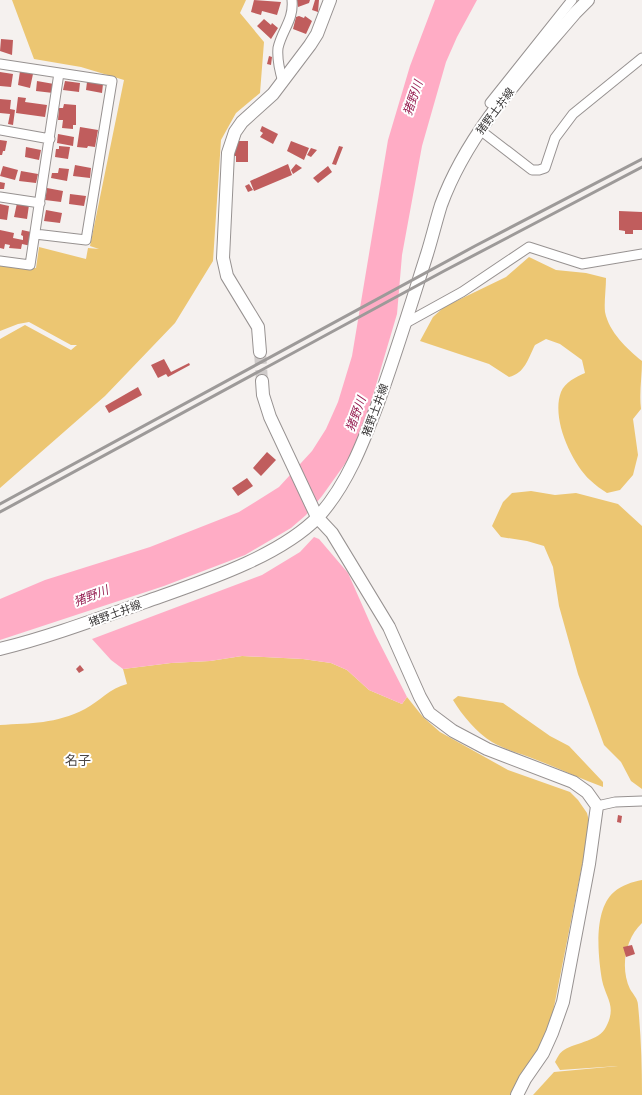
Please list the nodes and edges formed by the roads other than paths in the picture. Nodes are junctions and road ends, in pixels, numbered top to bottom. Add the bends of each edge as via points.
1 (292, 0) edge
2 (330, 0) edge
3 (572, 0) edge
4 (588, 0) edge
5 (642, 58) edge
6 (0, 64) edge
7 (59, 73) junction
8 (283, 82) junction
9 (490, 103) dead end
10 (0, 130) edge
11 (480, 130) junction
12 (50, 139) junction
13 (0, 197) edge
14 (40, 203) junction
15 (35, 234) junction
16 (642, 254) edge
17 (0, 261) edge
18 (404, 324) junction
19 (260, 352) tunnel mouth
20 (262, 381) tunnel mouth
21 (317, 517) junction
22 (0, 649) edge
23 (642, 802) edge
24 (597, 806) junction
25 (517, 1095) edge

1 - 8 street via 293,11 278,48
2 - 8 street via 317,34
3 - 9 street
4 - 11 street, 猪野土井線 via 523,74
5 - 11 street via 574,114 555,138 545,168 532,170
6 - 7 street
7 - 12 street
7 - 15 street via 112,81 86,240
8 - 19 street via 242,122 235,132 228,153 223,258 227,276 258,327
10 - 12 street
11 - 18 street, 猪野土井線 via 460,162 442,205
12 - 14 street
13 - 14 street
14 - 15 street
15 - 17 street via 30,265
16 - 18 street via 582,264 529,247 462,292
18 - 21 street, 猪野土井線 via 362,447 341,486
20 - 21 street via 270,417
21 - 22 street, 猪野土井線 via 292,538 220,574 72,628
21 - 24 street via 332,533 389,626 429,713 453,731 487,749 573,782 587,792
23 - 24 street via 615,802
24 - 25 street via 589,864 563,1002 543,1053

